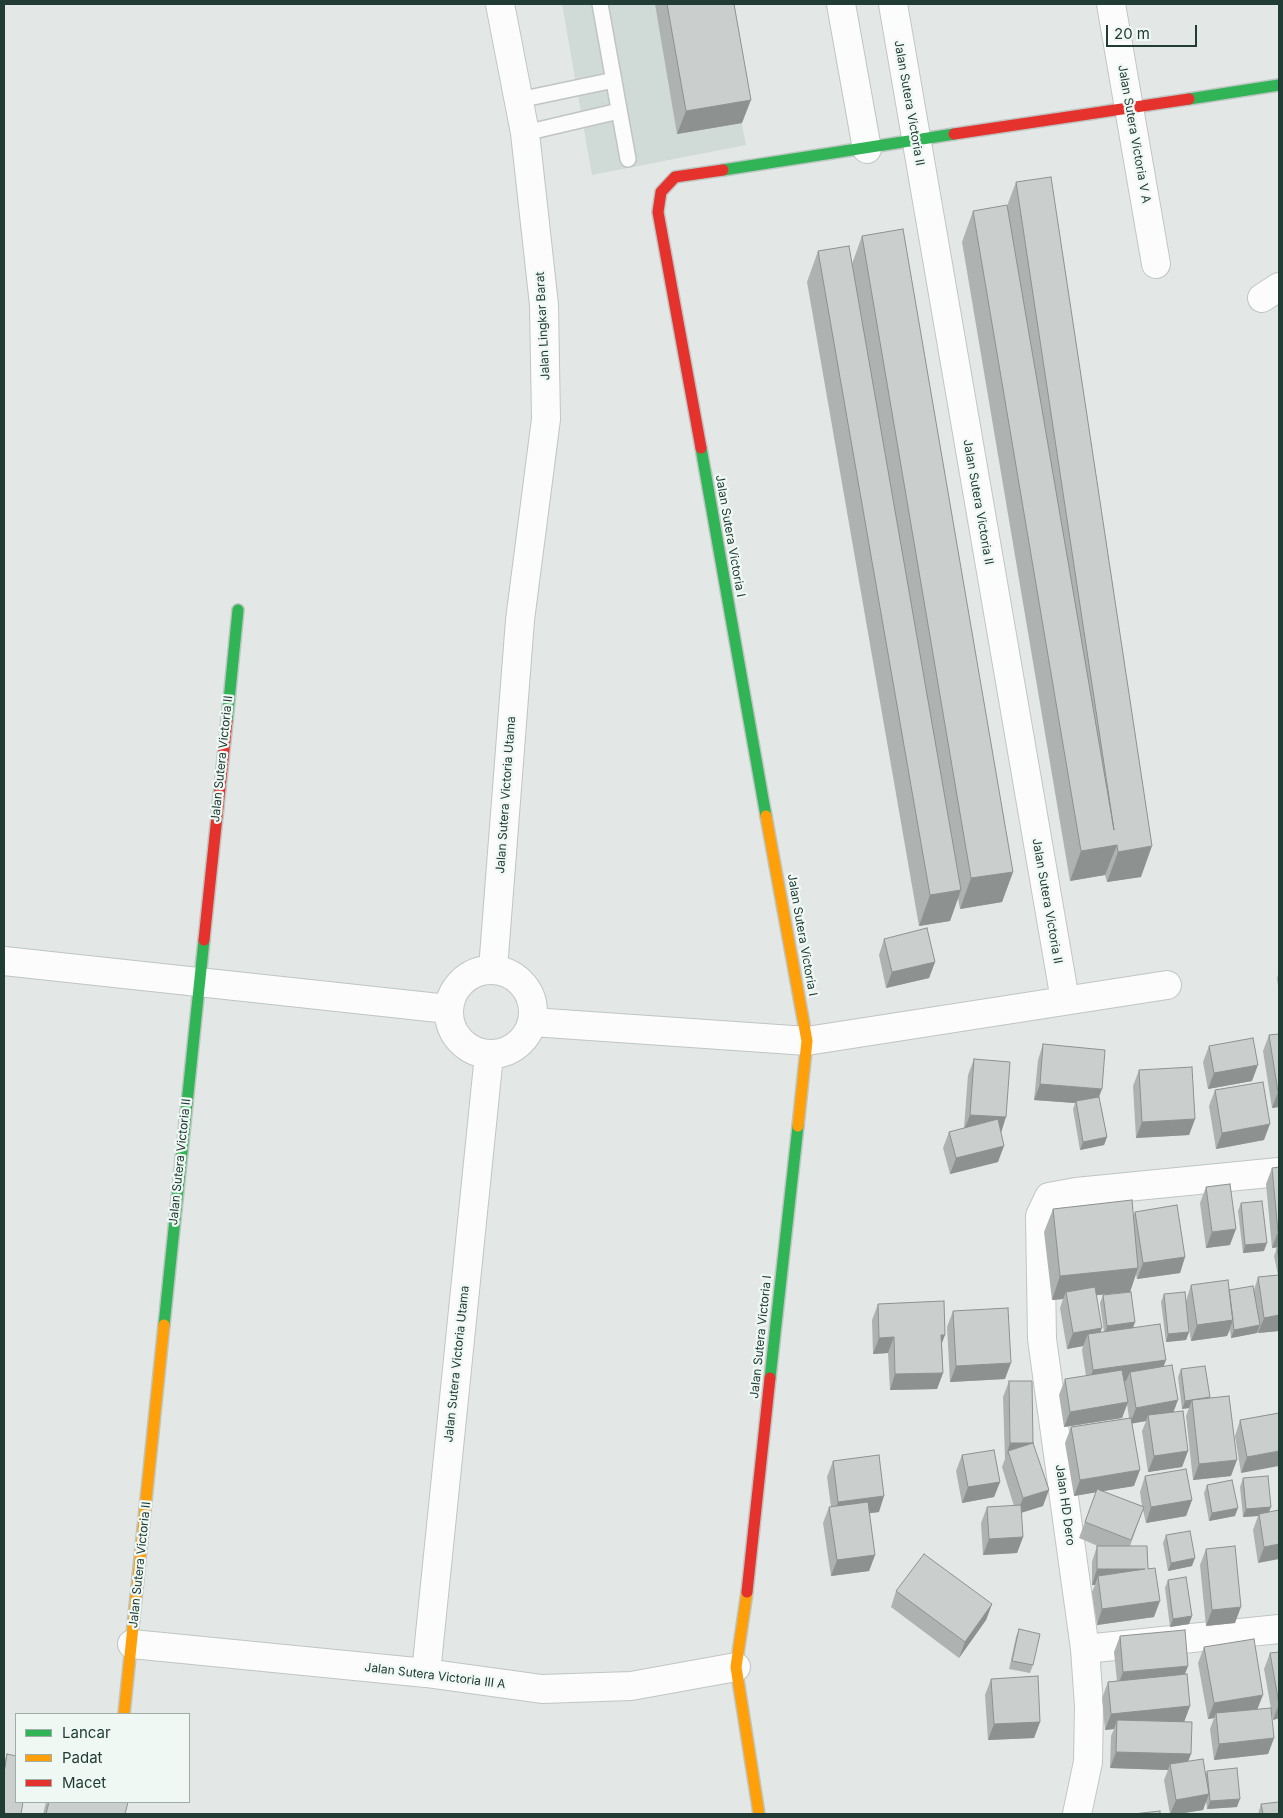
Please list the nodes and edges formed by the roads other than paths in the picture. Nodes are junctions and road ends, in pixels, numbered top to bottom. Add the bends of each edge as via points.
1 (500, 4) edge
2 (600, 4) edge
3 (841, 4) edge
4 (893, 4) edge
5 (1111, 4) edge
6 (614, 80) junction
7 (1279, 85) edge
8 (518, 100) junction
9 (1129, 109) junction
10 (619, 111) junction
11 (525, 133) junction
12 (916, 142) junction
13 (867, 149) junction
14 (628, 159) dead end
15 (1156, 264) dead end
16 (238, 610) dead end
17 (520, 620) joint
18 (4, 961) edge
19 (493, 970) junction
20 (198, 982) junction
21 (1167, 985) dead end
22 (1064, 1000) junction
23 (448, 1009) junction
24 (532, 1022) junction
25 (807, 1041) junction
26 (489, 1055) junction
27 (1279, 1172) edge
28 (1279, 1629) edge
29 (132, 1644) junction
30 (1085, 1649) junction
31 (736, 1668) junction
32 (426, 1673) junction
33 (124, 1713) edge
34 (759, 1814) edge
35 (1077, 1814) edge

1 - 8 street, Jalan Lingkar Barat
2 - 6 lane
3 - 13 street
4 - 12 street, Jalan Sutera Victoria II
5 - 9 street, Jalan Sutera Victoria V A
6 - 8 lane
6 - 10 lane
7 - 9 street
8 - 11 street, Jalan Lingkar Barat
9 - 12 street
9 - 15 street, Jalan Sutera Victoria V A
10 - 11 lane
10 - 14 lane
11 - 17 street, Jalan Lingkar Barat via 544,305 546,419
12 - 13 street
12 - 22 street, Jalan Sutera Victoria II
13 - 25 street, Jalan Sutera Victoria I via 674,177 661,192 658,212
16 - 20 street, Jalan Sutera Victoria II
17 - 19 street, Jalan Sutera Victoria Utama
18 - 20 street
19 - 23 street via 468,976 451,996
19 - 24 street via 507,973 520,981 529,993 533,1007
20 - 23 street
20 - 29 street, Jalan Sutera Victoria II
21 - 22 street
22 - 25 street
23 - 26 street via 450,1026 459,1041 473,1051
24 - 25 street
24 - 26 street via 517,1046
25 - 31 street, Jalan Sutera Victoria I
26 - 32 street, Jalan Sutera Victoria Utama
27 - 30 street, Jalan HD Dero via 1076,1192 1049,1197 1040,1216 1042,1339
28 - 30 street
29 - 32 street, Jalan Sutera Victoria III A
29 - 33 street, Jalan Sutera Victoria II
30 - 35 street, Jalan HD Dero via 1088,1762
31 - 32 street, Jalan Sutera Victoria III A via 631,1686 542,1690
31 - 34 street, Jalan Sutera Victoria I

